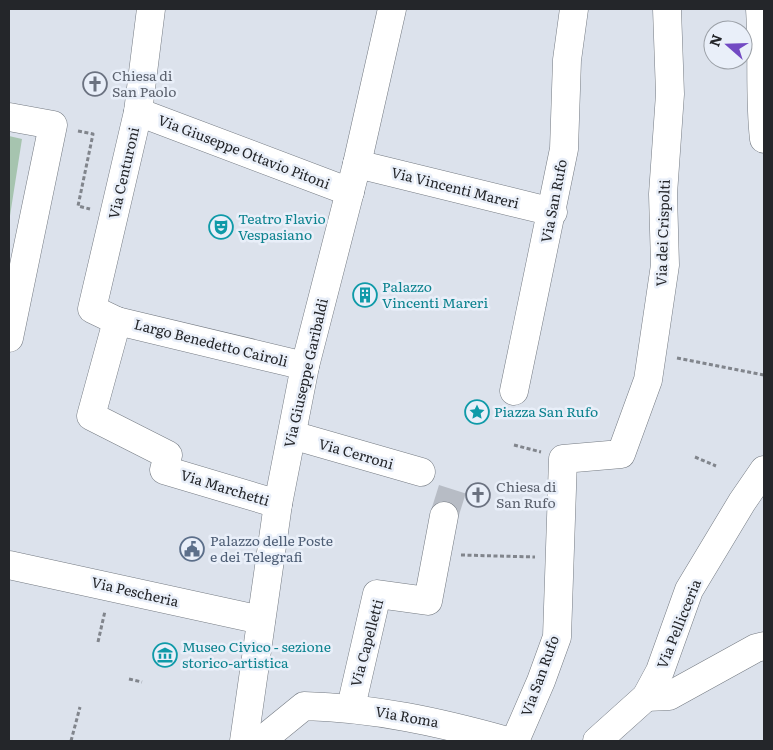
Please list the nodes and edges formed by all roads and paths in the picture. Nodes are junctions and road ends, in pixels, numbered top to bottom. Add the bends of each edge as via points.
1 (151, 9) edge
2 (392, 9) edge
3 (574, 9) edge
4 (667, 9) edge
5 (760, 9) edge
6 (138, 112) junction
7 (9, 117) edge
8 (53, 125) junction
9 (764, 139) edge
10 (357, 164) junction
11 (350, 192) junction
12 (94, 210) dead end
13 (553, 212) junction
14 (117, 321) junction
15 (9, 338) edge
16 (652, 353) junction
17 (305, 366) junction
18 (764, 376) edge
19 (514, 391) dead end
20 (292, 435) junction
21 (695, 457) dead end
22 (563, 459) joint
23 (716, 466) dead end
24 (764, 470) edge
25 (420, 472) dead end
26 (278, 504) junction
27 (444, 516) tunnel mouth
28 (491, 556) dead end
29 (561, 558) junction
30 (9, 565) edge
31 (110, 598) junction
32 (260, 625) junction
33 (98, 642) dead end
34 (761, 650) edge
35 (129, 679) dead end
36 (142, 682) dead end
37 (646, 697) junction
38 (80, 707) dead end
39 (351, 707) junction
40 (71, 741) edge
41 (244, 741) edge
42 (261, 741) edge
43 (507, 741) edge
44 (515, 741) edge
45 (596, 741) edge

1 - 6 street, Via Centuroni
2 - 10 street, Via Giuseppe Garibaldi
3 - 13 street, Via San Rufo via 567,60 564,148
4 - 16 street, Via dei Crispolti via 670,94 664,194 665,265
5 - 9 street
6 - 11 street, Via Giuseppe Ottavio Pitoni
6 - 14 street, Via Centuroni via 92,309
7 - 8 street
8 - 12 path via 93,134 78,206
8 - 15 street
10 - 11 street, Via Giuseppe Garibaldi
10 - 13 street, Via Vincenti Mareri
11 - 17 street, Via Giuseppe Garibaldi
13 - 19 street, Via San Rufo
14 - 17 street, Largo Benedetto Cairoli
14 - 26 street, Via Marchetti via 91,416 168,455 164,470
16 - 18 path
16 - 22 street, Via dei Crispolti via 648,380 621,454
17 - 20 street, Via Giuseppe Garibaldi
20 - 25 street, Via Cerroni
20 - 26 street, Via Giuseppe Garibaldi
21 - 23 path
22 - 29 street, Via San Rufo
24 - 37 street, Via Pellicceria via 689,590 660,671
26 - 32 street, Via Giuseppe Garibaldi
27 - 39 street, Via Capelletti via 428,601 377,594
28 - 29 path
29 - 44 street, Via San Rufo via 556,637
30 - 31 street, Via Pescheria
31 - 32 street, Via Pescheria
31 - 33 path
32 - 41 street, Via Giuseppe Garibaldi
34 - 37 street via 669,696
35 - 36 path
37 - 45 street, Via Pellicceria
38 - 40 path
39 - 42 street, Via Roma via 304,706
39 - 43 street, Via Roma via 442,722

